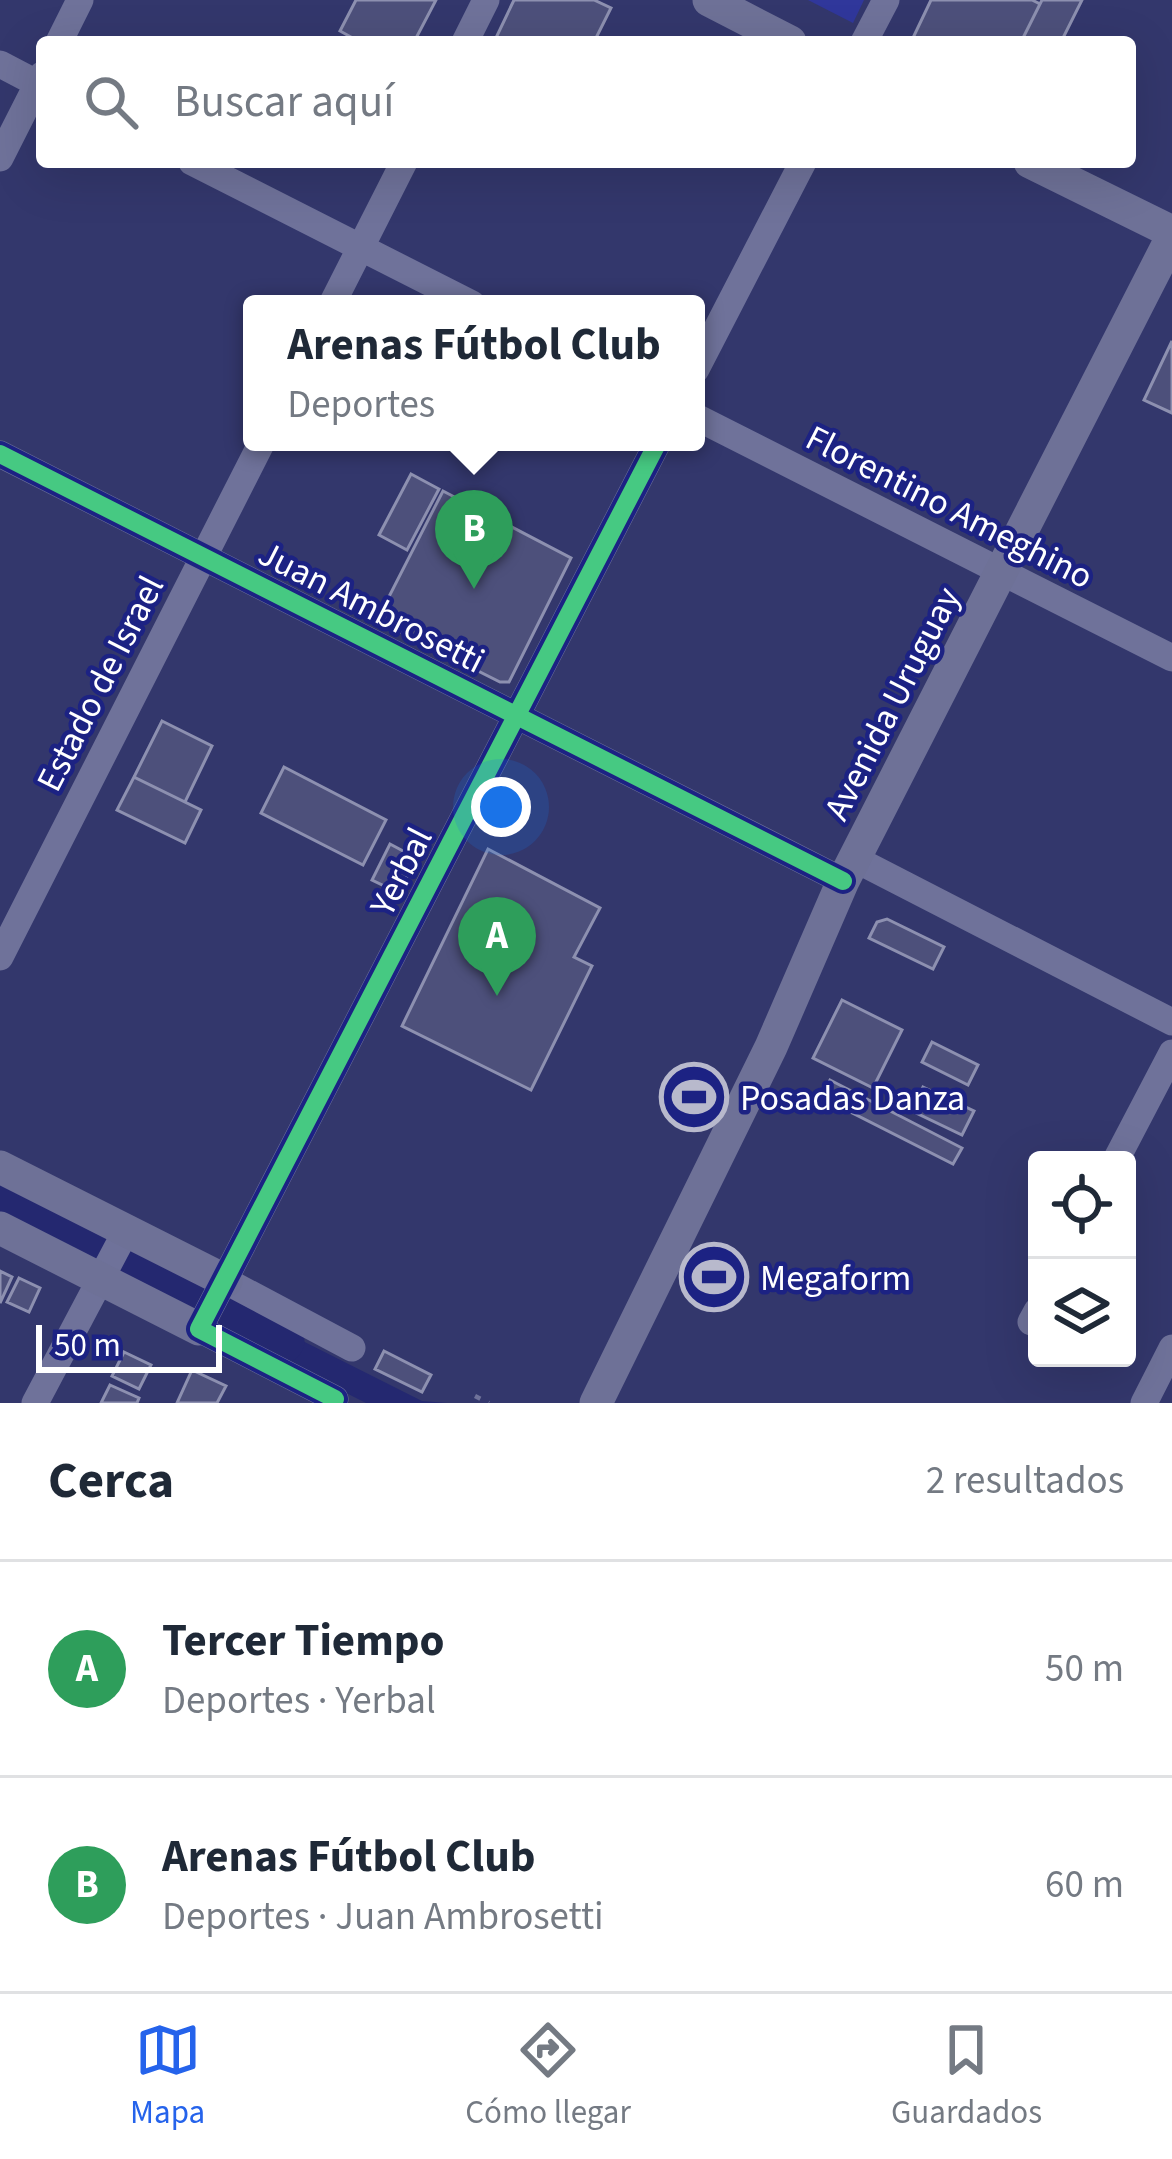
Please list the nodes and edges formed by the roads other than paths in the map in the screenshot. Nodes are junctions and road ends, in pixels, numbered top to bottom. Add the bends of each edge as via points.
1 (80, 0) edge
2 (486, 0) edge
3 (709, 0) edge
4 (886, 0) edge
5 (62, 36) edge
6 (468, 36) edge
7 (778, 36) edge
8 (868, 36) edge
9 (0, 64) edge
10 (36, 80) edge
11 (36, 90) edge
12 (0, 158) edge
13 (204, 168) edge
14 (401, 168) edge
15 (799, 168) edge
16 (1042, 168) edge
17 (1172, 235) edge
18 (361, 248) junction
19 (337, 295) edge
20 (454, 295) edge
21 (705, 351) edge
22 (705, 422) edge
23 (257, 451) edge
24 (653, 451) edge
25 (0, 454) edge
26 (203, 557) junction
27 (1001, 572) junction
28 (1172, 658) edge
29 (517, 716) junction
30 (849, 870) junction
31 (0, 957) edge
32 (1172, 1022) edge
33 (1172, 1053) edge
34 (1121, 1151) edge
35 (0, 1167) edge
36 (0, 1228) edge
37 (126, 1231) junction
38 (102, 1280) junction
39 (226, 1282) junction
40 (199, 1330) junction
41 (352, 1348) dead end
42 (1172, 1348) edge
43 (335, 1399) dead end
44 (35, 1403) edge
45 (596, 1403) edge
46 (1144, 1403) edge

1 - 5 street
2 - 6 street
3 - 7 main road
4 - 8 street
9 - 10 street
11 - 12 street
13 - 18 street
14 - 18 street
15 - 21 street
16 - 17 main road
17 - 27 main road, Avenida Uruguay
18 - 19 street
18 - 20 street
22 - 27 street, Florentino Ameghino
23 - 26 street, Estado de Israel
24 - 29 street, Yerbal
25 - 26 street, Juan Ambrosetti
26 - 29 street, Juan Ambrosetti
26 - 31 street, Estado de Israel
27 - 28 street, Florentino Ameghino
27 - 30 main road, Avenida Uruguay
29 - 30 street, Juan Ambrosetti
29 - 39 street, Yerbal
30 - 32 street, Juan Ambrosetti
30 - 45 main road, Avenida Uruguay
33 - 34 street
35 - 37 main road
36 - 38 main road
37 - 38 street
37 - 39 main road
38 - 40 main road
38 - 44 street
39 - 40 street, Yerbal
39 - 41 street
40 - 43 street
42 - 46 street

